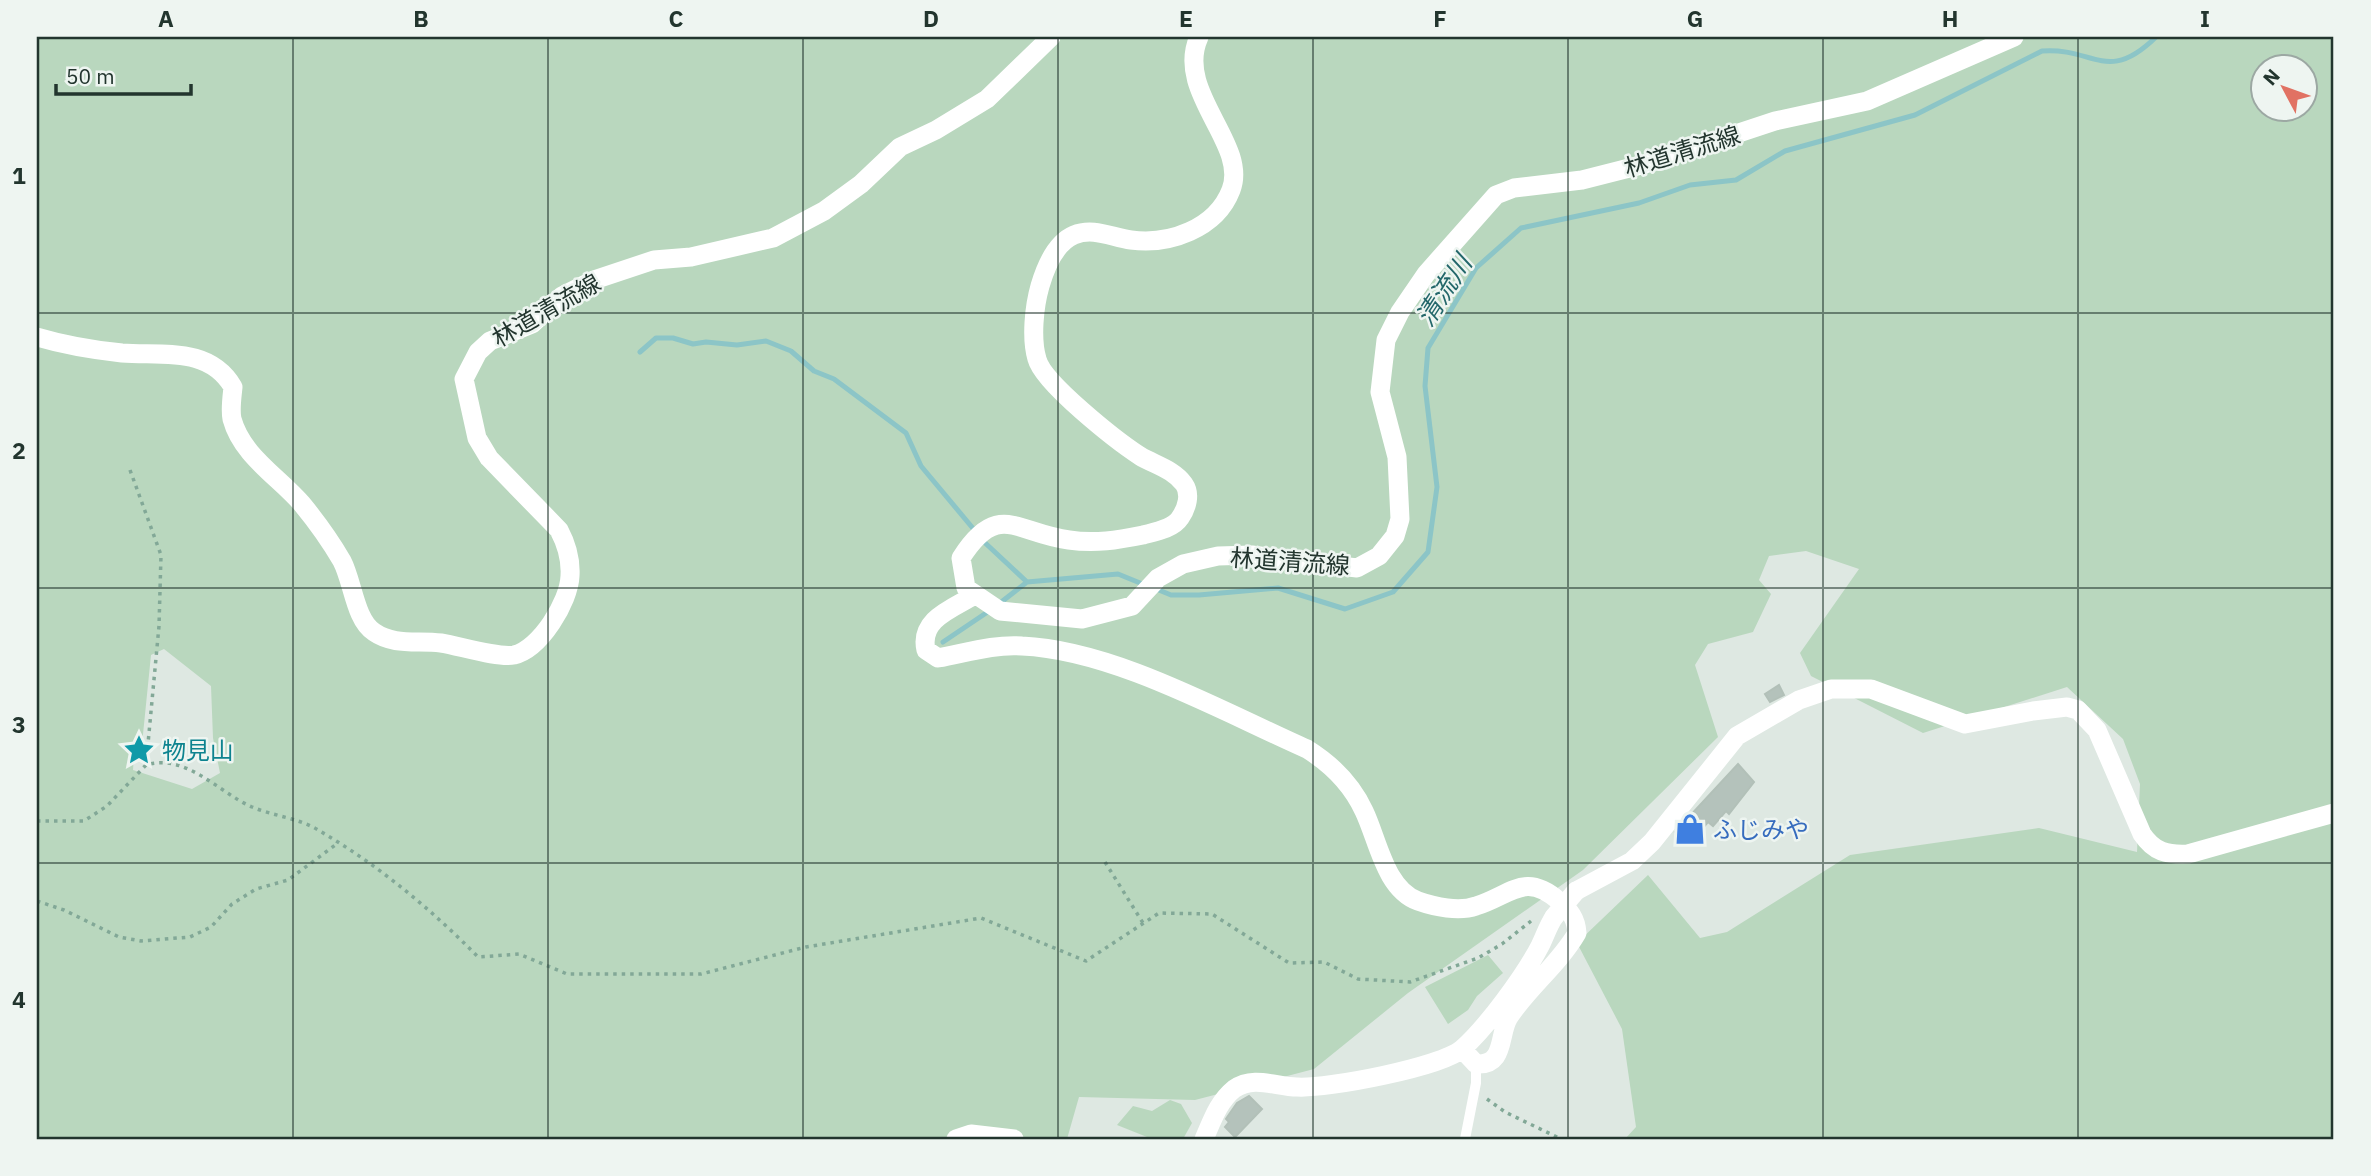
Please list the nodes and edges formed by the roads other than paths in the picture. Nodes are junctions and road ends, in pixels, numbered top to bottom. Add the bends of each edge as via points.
1 (1051, 37) edge
2 (1199, 37) edge
3 (2014, 37) edge
4 (37, 337) edge
5 (973, 596) junction
6 (2334, 813) edge
7 (1462, 1049) junction
8 (1476, 1074) junction
9 (956, 1139) edge
10 (1014, 1139) edge
11 (1204, 1139) edge
12 (1465, 1139) edge

1 - 4 street, 林道清流線 via 987,99 900,147 824,211 774,238 691,257 654,260 594,280 562,296 532,324 490,341 478,352 464,379 477,438 489,458 559,530 569,562 570,579 545,634 526,651 511,656 439,643 396,642 361,621 356,594 341,561 304,506 261,466 239,435 231,417 233,387 216,367 184,355 119,352
2 - 5 street via 1193,51 1195,73 1236,167 1232,189 1205,225 1154,242 1094,231 1072,236 1047,262 1038,293 1034,346 1037,363 1049,381 1139,455 1175,473 1186,486 1188,502 1179,521 1159,531 1108,541 1067,540 1012,523 978,534 961,558 966,588
3 - 5 street, 林道清流線 via 1867,101 1774,121 1607,173 1496,194 1426,274 1387,340 1380,392 1397,457 1401,519 1395,536 1379,556 1357,568 1252,555 1218,556 1183,564 1158,578 1132,606 1082,620 1000,611
5 - 8 street via 929,624 923,638 926,650 938,658 983,648 1022,646 1108,662 1328,762 1364,809 1392,878 1415,900 1437,907 1475,907 1508,891 1535,886 1571,912 1577,933 1571,944 1508,1018 1496,1058
6 - 7 street, bridge via 2188,854 2168,854 2149,845 2142,834 2097,730 2078,710 2033,711 1965,724 1871,689 1830,689 1799,700 1737,736 1652,842 1632,861 1576,891 1551,920 1510,991
7 - 8 street
7 - 11 street via 1433,1062 1329,1086 1247,1084 1226,1097
8 - 12 lane
9 - 10 street via 971,1134

